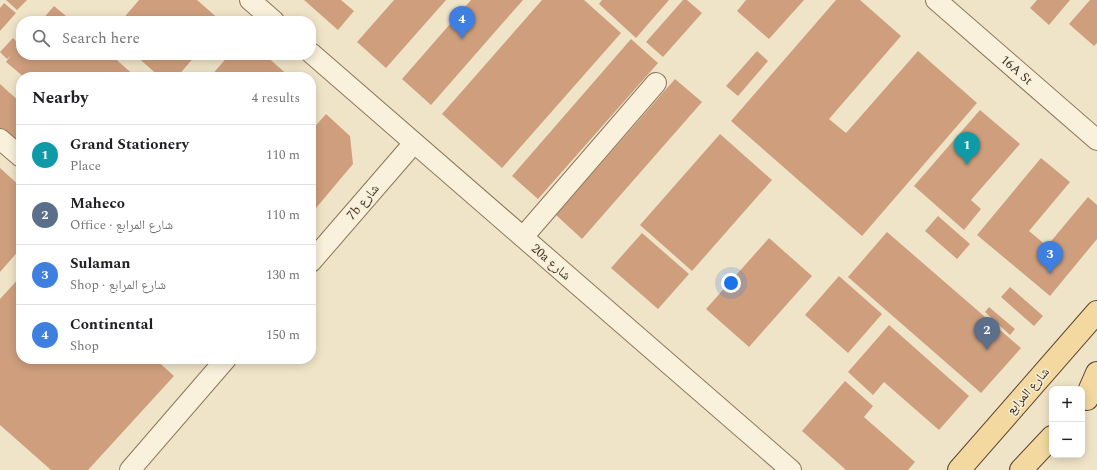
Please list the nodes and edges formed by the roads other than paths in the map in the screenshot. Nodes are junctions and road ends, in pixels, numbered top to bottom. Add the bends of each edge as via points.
1 (250, 0) edge
2 (936, 0) edge
3 (268, 16) edge
4 (316, 57) edge
5 (656, 83) dead end
6 (0, 139) edge
7 (1097, 140) edge
8 (414, 143) junction
9 (16, 153) edge
10 (523, 237) junction
11 (316, 256) edge
12 (1097, 312) edge
13 (222, 364) edge
14 (1097, 373) edge
15 (1089, 397) edge
16 (1049, 439) edge
17 (130, 470) edge
18 (791, 470) edge
19 (959, 470) edge
20 (1021, 470) edge

1 - 3 lane
2 - 7 lane, 16A St
4 - 8 lane, 20a شارع
5 - 10 lane
6 - 9 lane
8 - 10 lane, 20a شارع
8 - 11 lane, 7b شارع
10 - 18 lane, 20a شارع
12 - 19 main road, شارع المرابع
13 - 17 lane
14 - 15 main road
16 - 20 main road

